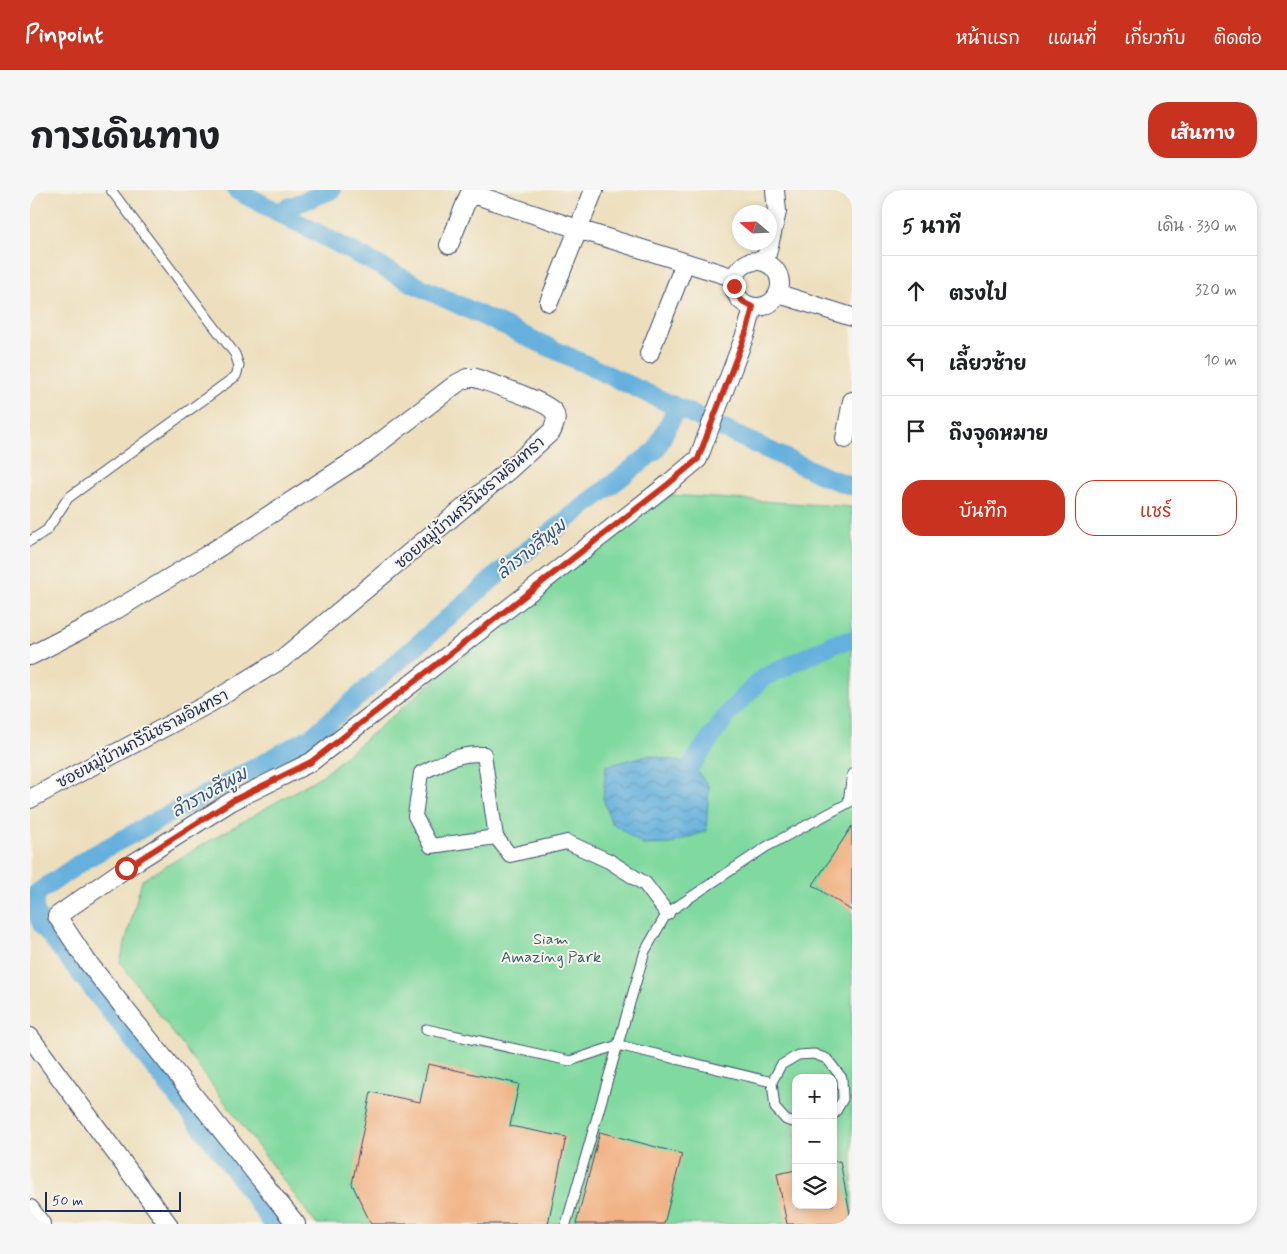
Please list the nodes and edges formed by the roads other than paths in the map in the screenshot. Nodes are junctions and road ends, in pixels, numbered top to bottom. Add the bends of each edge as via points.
1 (111, 190) edge
2 (594, 190) edge
3 (775, 190) edge
4 (471, 192) edge
5 (578, 229) junction
6 (449, 245) dead end
7 (765, 262) junction
8 (685, 263) junction
9 (735, 278) junction
10 (779, 294) junction
11 (548, 302) dead end
12 (753, 307) junction
13 (852, 317) edge
14 (649, 354) dead end
15 (852, 401) edge
16 (845, 438) dead end
17 (30, 541) edge
18 (30, 656) edge
19 (852, 774) edge
20 (30, 799) edge
21 (850, 802) edge
22 (496, 837) junction
23 (667, 913) junction
24 (426, 1029) dead end
25 (30, 1037) edge
26 (618, 1045) junction
27 (772, 1082) junction
28 (847, 1100) edge
29 (837, 1112) edge
30 (792, 1122) edge
31 (30, 1209) edge
32 (41, 1224) edge
33 (168, 1224) edge
34 (296, 1224) edge
35 (566, 1224) edge

1 - 17 lane via 235,354 239,366 236,376 68,498 47,530
2 - 5 street
3 - 7 street via 777,212
4 - 5 street
4 - 6 street
5 - 8 street
5 - 11 street
7 - 9 street via 750,262
7 - 10 street via 777,271 781,286
8 - 9 street
8 - 14 street
9 - 12 street via 736,293
10 - 12 street via 768,305
10 - 13 street
12 - 34 street via 698,459 311,762 232,801 57,916 86,960
15 - 16 street
18 - 20 street, ซอยหมู่บ้านกรีนิชรามอินทรา via 96,622 207,555 366,453 466,378 476,378 554,411 556,422 552,431 282,659 210,703
19 - 21 lane
21 - 23 lane via 766,847
22 - 22 street via 484,754 454,757 421,773 415,816 431,846
22 - 23 street via 510,855 567,842 609,861 645,884
23 - 26 lane via 645,950
24 - 26 lane via 570,1061
25 - 33 street
26 - 27 lane
26 - 35 lane
27 - 28 lane via 781,1065 798,1055 814,1054 827,1059 842,1078
27 - 30 lane via 776,1108
28 - 29 lane
31 - 32 street

